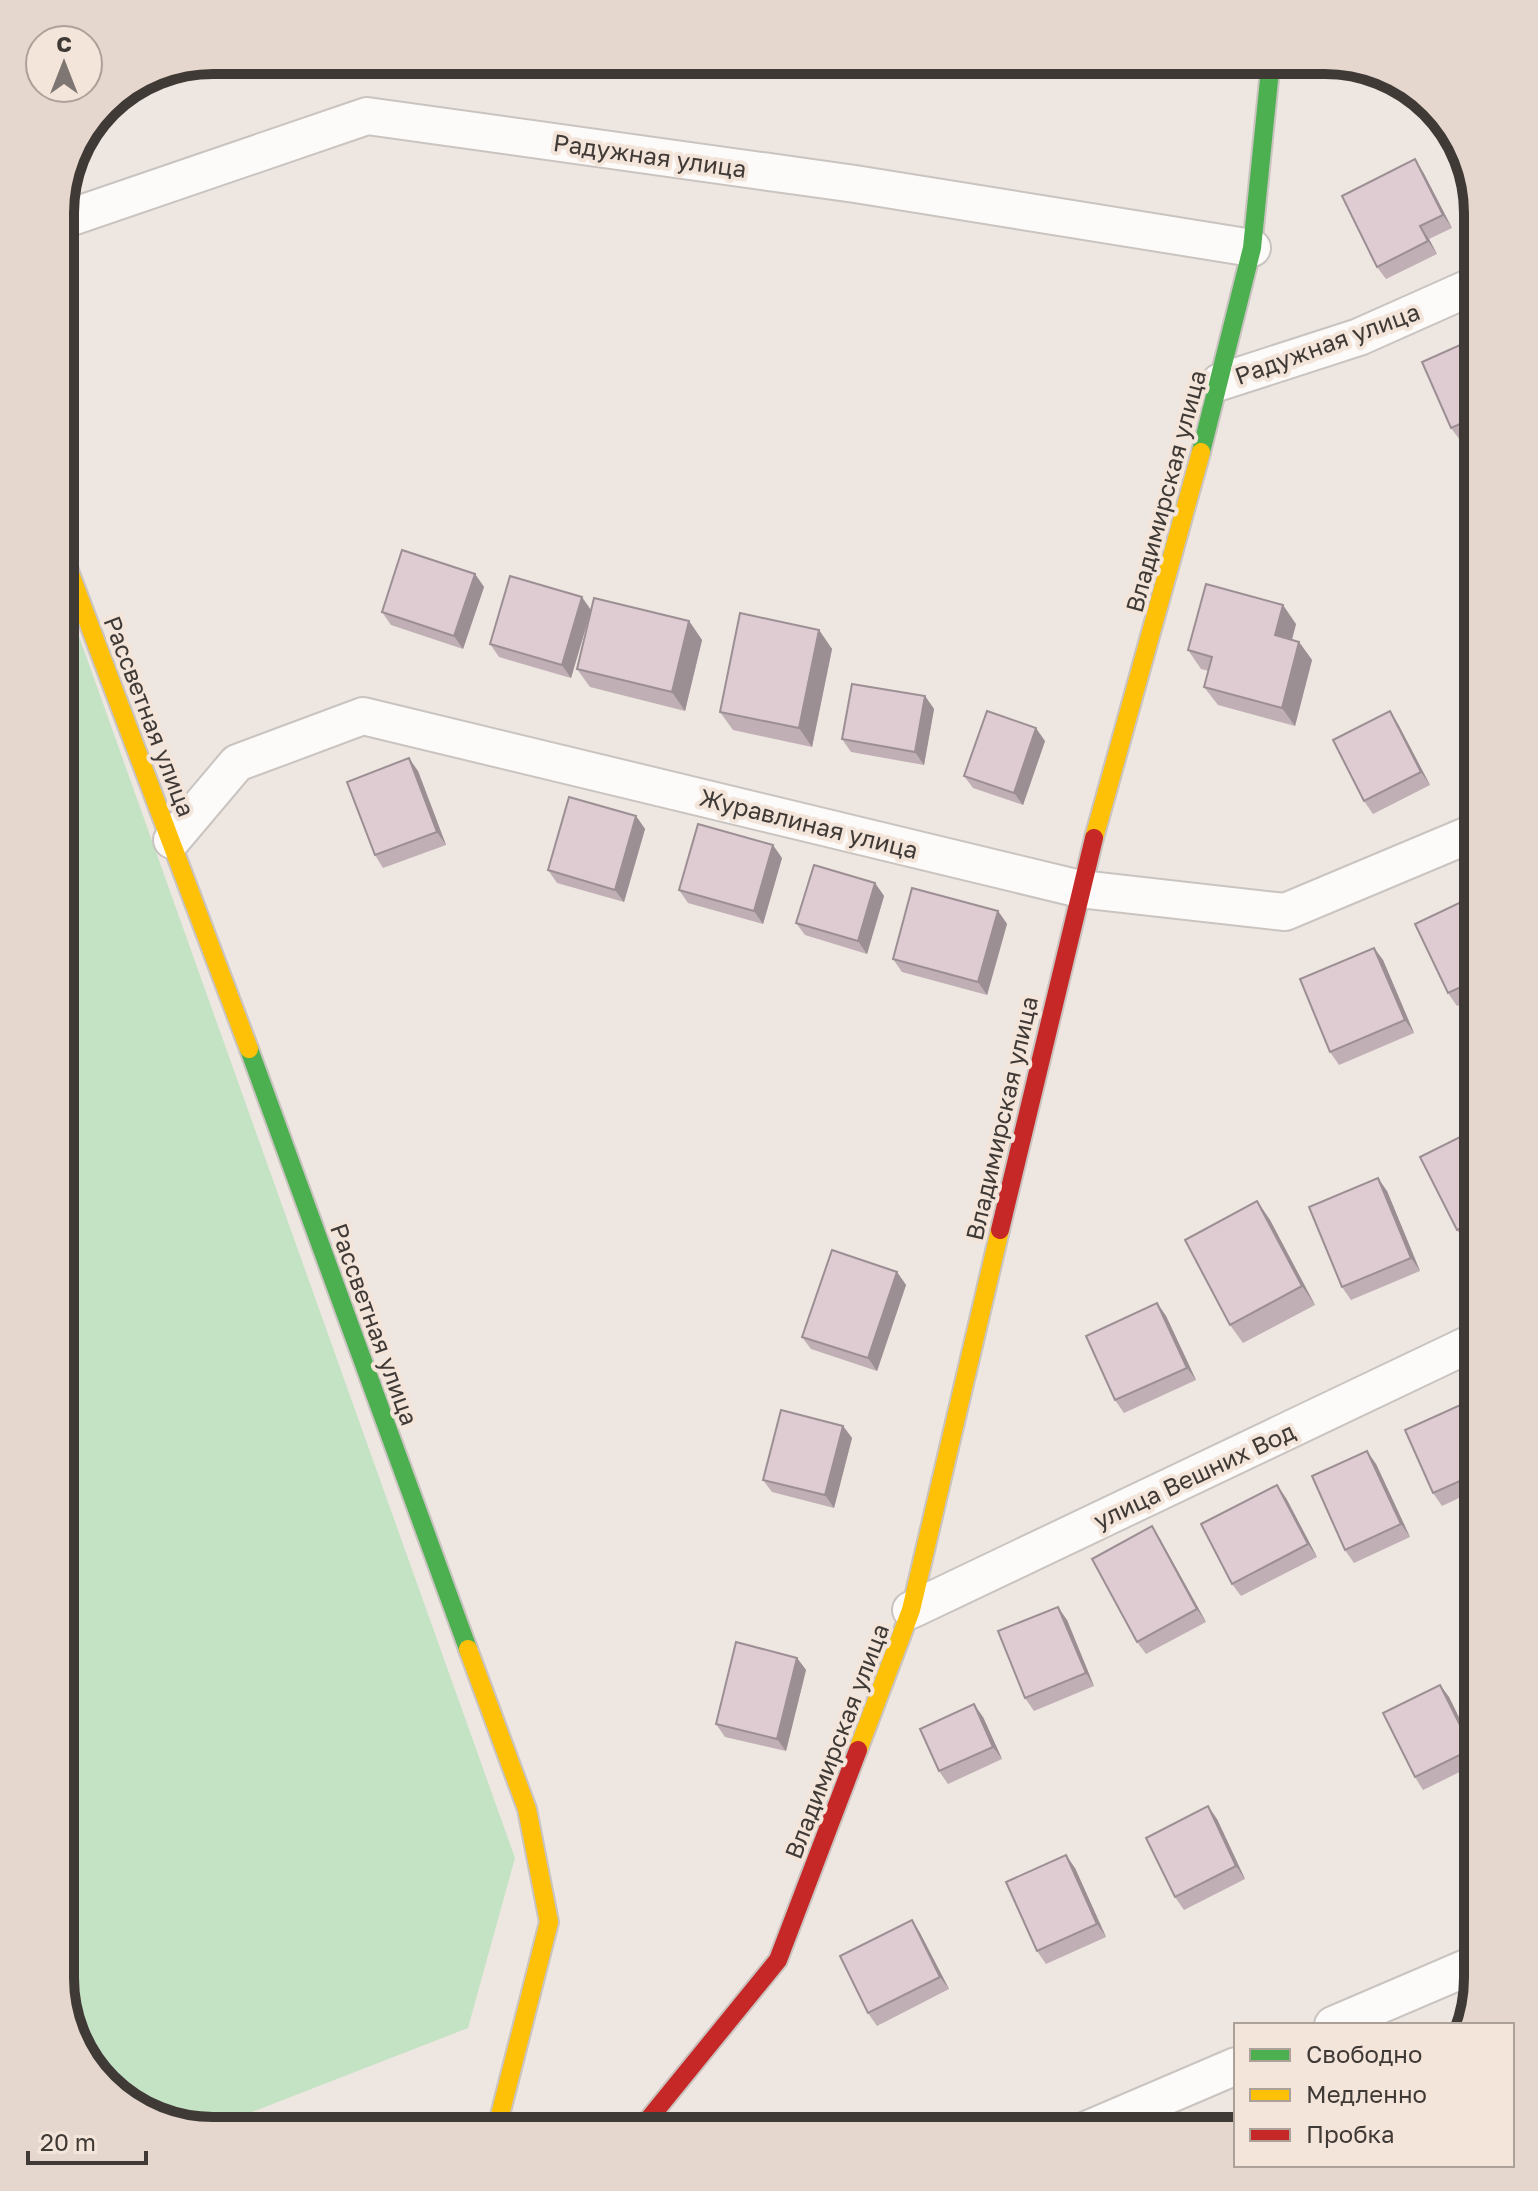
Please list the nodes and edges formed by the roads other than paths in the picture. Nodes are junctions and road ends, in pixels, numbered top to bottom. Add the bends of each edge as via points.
1 (1270, 74) edge
2 (74, 216) edge
3 (1252, 248) junction
4 (1464, 290) edge
5 (1220, 382) junction
6 (74, 584) edge
7 (1464, 837) edge
8 (172, 840) junction
9 (1080, 889) junction
10 (1464, 1347) edge
11 (911, 1610) junction
12 (1464, 1969) edge
13 (1338, 2023) edge
14 (1234, 2067) edge
15 (500, 2117) edge
16 (650, 2117) edge
17 (1117, 2117) edge

1 - 3 street, Владимирская улица
2 - 3 street, Радужная улица via 367,116 855,184
3 - 5 street, Владимирская улица
4 - 5 street, Радужная улица via 1359,337
5 - 9 street, Владимирская улица
6 - 8 street, Рассветная улица
7 - 9 street, Журавлиная улица via 1285,912
8 - 9 street, Журавлиная улица via 237,763 363,716
8 - 15 street, Рассветная улица via 527,1809 549,1922
9 - 11 street, Владимирская улица
10 - 11 street, улица Вешних Вод
11 - 16 street, Владимирская улица via 778,1960
12 - 13 street
14 - 17 street

